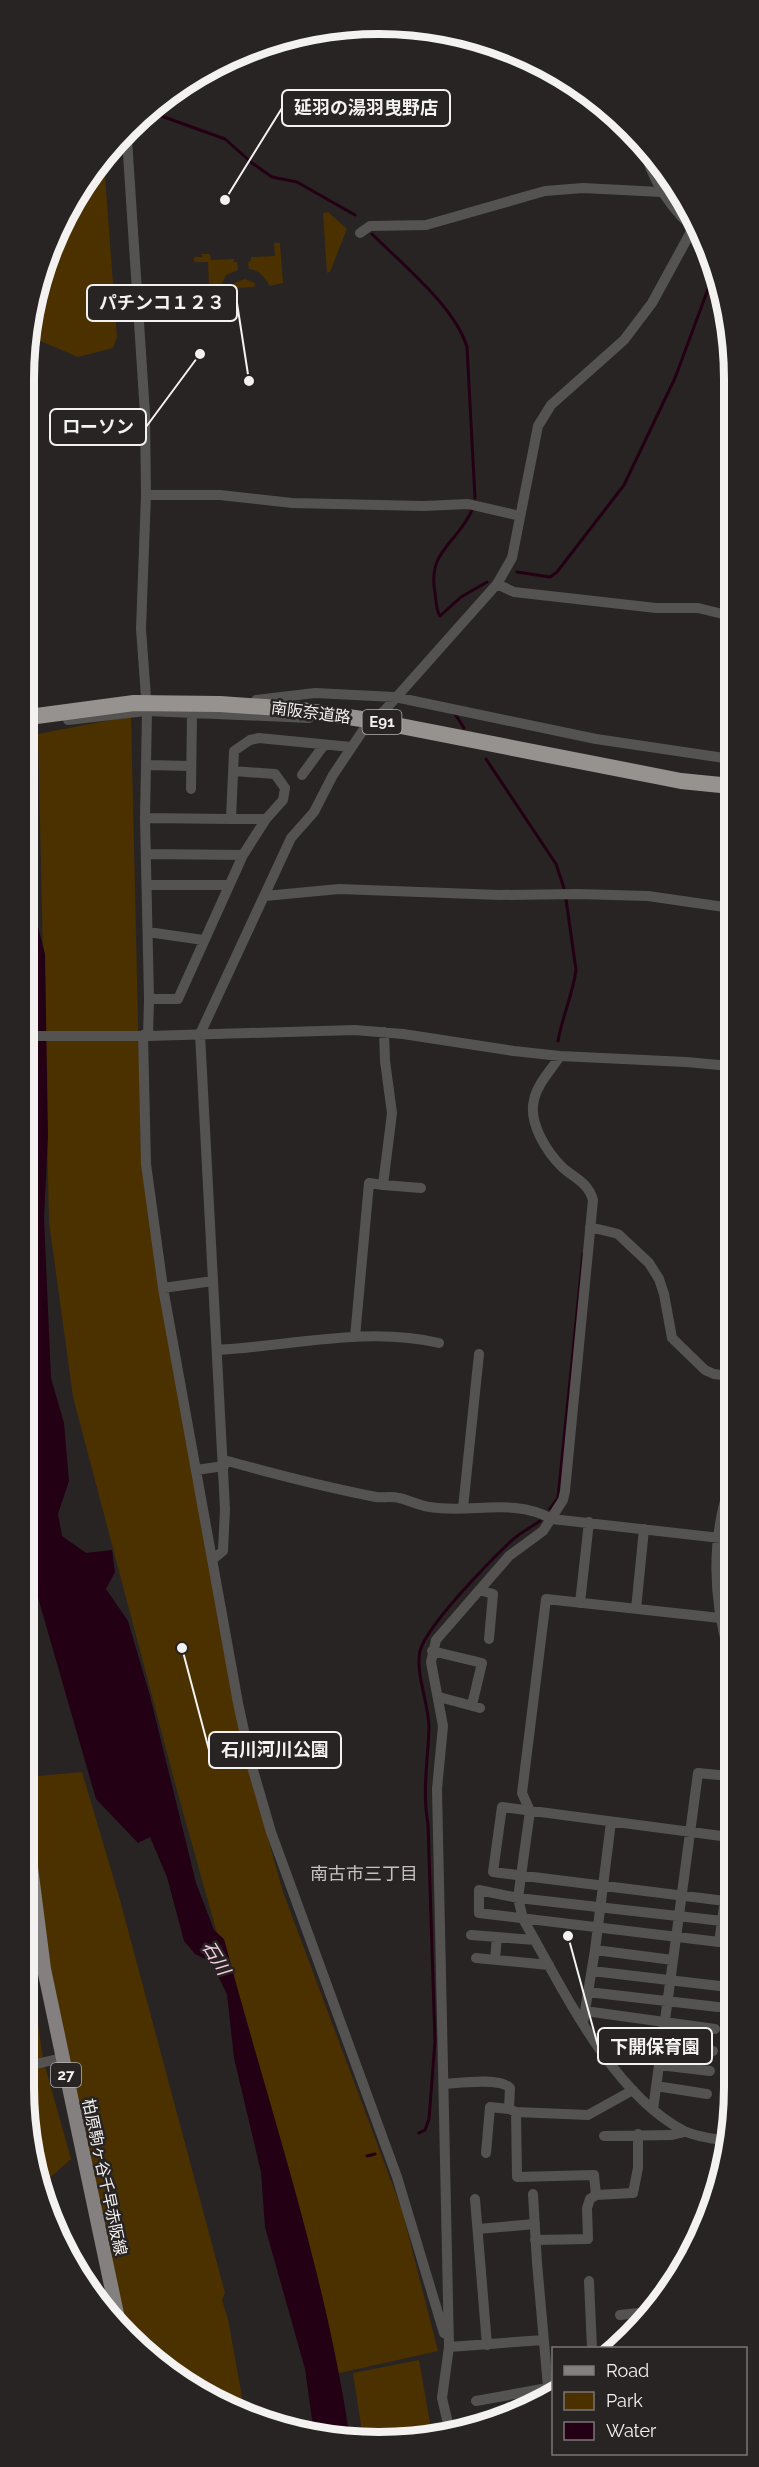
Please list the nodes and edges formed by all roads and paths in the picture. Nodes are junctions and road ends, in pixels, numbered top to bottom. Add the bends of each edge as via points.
1 (127, 145) edge
2 (647, 161) edge
3 (661, 192) junction
4 (683, 215) edge
5 (360, 232) dead end
6 (693, 237) edge
7 (146, 495) junction
8 (520, 516) junction
9 (497, 585) junction
10 (724, 614) edge
11 (395, 697) junction
12 (34, 709) edge
13 (147, 711) junction
14 (192, 713) junction
15 (34, 716) edge
16 (34, 724) edge
17 (366, 726) junction
18 (324, 745) junction
19 (351, 747) junction
20 (724, 758) edge
21 (146, 765) junction
22 (191, 766) junction
23 (233, 771) junction
24 (302, 775) dead end
25 (724, 779) edge
26 (724, 785) edge
27 (191, 789) dead end
28 (724, 792) edge
29 (145, 818) junction
30 (231, 819) junction
31 (266, 819) junction
32 (146, 854) junction
33 (243, 855) junction
34 (147, 885) junction
35 (229, 885) junction
36 (264, 896) junction
37 (724, 907) edge
38 (148, 932) junction
39 (203, 940) junction
40 (149, 999) junction
41 (384, 1032) junction
42 (200, 1034) junction
43 (142, 1035) junction
44 (34, 1036) edge
45 (560, 1056) junction
46 (724, 1065) edge
47 (383, 1185) junction
48 (421, 1188) dead end
49 (590, 1227) junction
50 (213, 1281) junction
51 (163, 1288) junction
52 (355, 1337) junction
53 (439, 1343) dead end
54 (217, 1350) junction
55 (479, 1354) dead end
56 (724, 1375) edge
57 (224, 1463) junction
58 (196, 1470) junction
59 (724, 1501) edge
60 (463, 1508) junction
61 (552, 1519) junction
62 (589, 1522) junction
63 (644, 1529) junction
64 (724, 1539) edge
65 (212, 1560) junction
66 (716, 1560) junction
67 (724, 1561) edge
68 (479, 1590) junction
69 (580, 1603) junction
70 (636, 1609) junction
71 (720, 1618) junction
72 (724, 1634) edge
73 (489, 1639) dead end
74 (432, 1651) junction
75 (439, 1697) junction
76 (724, 1776) edge
77 (530, 1811) junction
78 (611, 1822) junction
79 (692, 1832) junction
80 (724, 1836) edge
81 (521, 1876) junction
82 (602, 1886) junction
83 (34, 1895) edge
84 (682, 1896) junction
85 (518, 1898) junction
86 (724, 1901) edge
87 (599, 1906) junction
88 (724, 1908) edge
89 (679, 1916) junction
90 (523, 1919) junction
91 (722, 1922) junction
92 (597, 1928) junction
93 (471, 1935) dead end
94 (497, 1937) junction
95 (676, 1937) junction
96 (535, 1940) junction
97 (596, 1950) junction
98 (476, 1958) dead end
99 (495, 1959) junction
100 (673, 1960) junction
101 (549, 1965) junction
102 (592, 1971) junction
103 (670, 1981) junction
104 (724, 1987) edge
105 (588, 1992) junction
106 (667, 2002) junction
107 (718, 2007) dead end
108 (584, 2017) junction
109 (665, 2022) junction
110 (716, 2029) dead end
111 (593, 2038) junction
112 (662, 2045) junction
113 (713, 2052) dead end
114 (62, 2058) junction
115 (34, 2064) edge
116 (659, 2065) junction
117 (710, 2072) dead end
118 (444, 2084) junction
119 (656, 2086) junction
120 (633, 2090) junction
121 (707, 2094) dead end
122 (512, 2110) junction
123 (653, 2110) junction
124 (685, 2132) junction
125 (638, 2134) junction
126 (604, 2136) dead end
127 (721, 2139) edge
128 (486, 2153) dead end
129 (533, 2194) dead end
130 (596, 2195) junction
131 (475, 2199) dead end
132 (535, 2224) junction
133 (478, 2229) junction
134 (536, 2240) junction
135 (589, 2281) dead end
136 (116, 2310) edge
137 (641, 2313) edge
138 (620, 2316) dead end
139 (543, 2340) junction
140 (487, 2345) junction
141 (449, 2347) junction
142 (592, 2347) edge
143 (550, 2387) edge
144 (551, 2387) edge
145 (476, 2401) dead end
146 (449, 2426) edge

1 - 7 street via 145,414
2 - 3 street
3 - 4 street
3 - 5 street via 583,188 545,191 426,225 370,226
6 - 8 street via 624,340 551,405 538,426
7 - 8 street via 220,495 345,505 468,504
7 - 13 street via 141,629
8 - 9 street via 512,558
9 - 10 street via 514,592 656,608 698,608
9 - 11 street
11 - 13 street via 315,693
11 - 17 street
11 - 20 street via 596,739
12 - 25 highway, 南阪奈道路 / E91 via 134,698 219,698 295,704 376,715 601,760
13 - 14 street
13 - 16 street
13 - 21 street
14 - 17 street via 316,718
14 - 22 street
15 - 26 highway, 南阪奈道路 / E91, bridge via 134,703 294,709 375,721 681,781
17 - 19 street
17 - 28 street via 646,781
18 - 19 street
18 - 23 street via 250,740 234,751
18 - 24 street
19 - 36 street via 314,812 291,838
21 - 22 street
21 - 29 street
22 - 27 street
23 - 30 street
23 - 31 street via 275,774 285,788 283,800
29 - 30 street
29 - 32 street
30 - 31 street
31 - 33 street
32 - 33 street
32 - 34 street
33 - 35 street
34 - 35 street
34 - 38 street
35 - 39 street
36 - 37 street via 339,889 500,896 577,894 648,896
36 - 42 street
38 - 39 street
38 - 40 street
39 - 40 street via 178,999
40 - 43 street
41 - 42 street
41 - 45 street
41 - 47 street via 392,1113
42 - 43 street
42 - 50 street
43 - 44 street
43 - 51 street via 146,1164
45 - 46 street
45 - 49 street via 534,1100 533,1113 549,1151 591,1192
47 - 48 street
47 - 52 street via 369,1183
49 - 56 street via 618,1234 649,1263 664,1294 672,1338 705,1370
49 - 61 street via 566,1491
50 - 51 street
50 - 54 street
51 - 58 street
52 - 53 street via 411,1336
52 - 54 street
54 - 57 street
55 - 60 street
57 - 58 street
57 - 60 street via 380,1498 396,1497 429,1507
57 - 65 street via 223,1551
58 - 65 street
59 - 64 street
60 - 61 street via 502,1506 540,1512
61 - 62 street
61 - 68 street via 543,1531 509,1556
62 - 63 street
62 - 69 street
63 - 64 street
63 - 70 street
64 - 66 street
65 - 141 street via 238,1703 271,1832 397,2177
66 - 67 street
66 - 71 street
68 - 73 street via 493,1594
68 - 74 street via 436,1640
69 - 70 street
69 - 77 street via 546,1599 522,1793
70 - 71 street
71 - 72 street
74 - 75 street
74 - 75 street via 482,1663 476,1707
75 - 118 street via 444,1726 438,1789
76 - 79 street via 698,1773
77 - 78 street
77 - 81 street
77 - 81 street via 502,1807 495,1850 493,1872
78 - 79 street
78 - 82 street
79 - 80 street
79 - 84 street
81 - 82 street
81 - 85 street
82 - 84 street
82 - 87 street
83 - 114 main road, 柏原駒ヶ谷千早赤阪線 / 27
84 - 86 street
84 - 89 street
85 - 87 street
85 - 90 street
85 - 90 street via 479,1890 479,1913
87 - 89 street
87 - 92 street
88 - 91 street
89 - 91 street
89 - 95 street
90 - 92 street
90 - 96 street
91 - 95 street via 719,1942
92 - 95 street
92 - 97 street
93 - 94 street
94 - 96 street
94 - 99 street
95 - 100 street
96 - 101 street
97 - 100 street
97 - 102 street
98 - 99 street
99 - 101 street
100 - 103 street
101 - 108 street
102 - 103 street
102 - 105 street
103 - 104 street
103 - 106 street
105 - 106 street
105 - 108 street
106 - 107 street
106 - 109 street
108 - 109 street
108 - 111 street
109 - 110 street
109 - 112 street
111 - 112 street
111 - 120 street
112 - 113 street
112 - 116 street
114 - 115 street
114 - 136 main road, 柏原駒ヶ谷千早赤阪線 / 27
116 - 117 street
116 - 119 street
118 - 122 street via 507,2085
118 - 141 street
119 - 121 street
119 - 123 street
120 - 122 street via 588,2115
120 - 123 street
122 - 128 street via 490,2107
122 - 130 street via 517,2177 594,2175
123 - 124 street
124 - 125 street
124 - 127 street
125 - 126 street
125 - 130 street via 633,2193
129 - 132 street
130 - 134 street via 587,2208 588,2239
131 - 133 street
132 - 133 street
132 - 134 street
133 - 140 street
134 - 139 street
135 - 142 street
137 - 138 street
139 - 140 street
139 - 144 street
140 - 141 street
141 - 146 street via 442,2398
143 - 145 street

